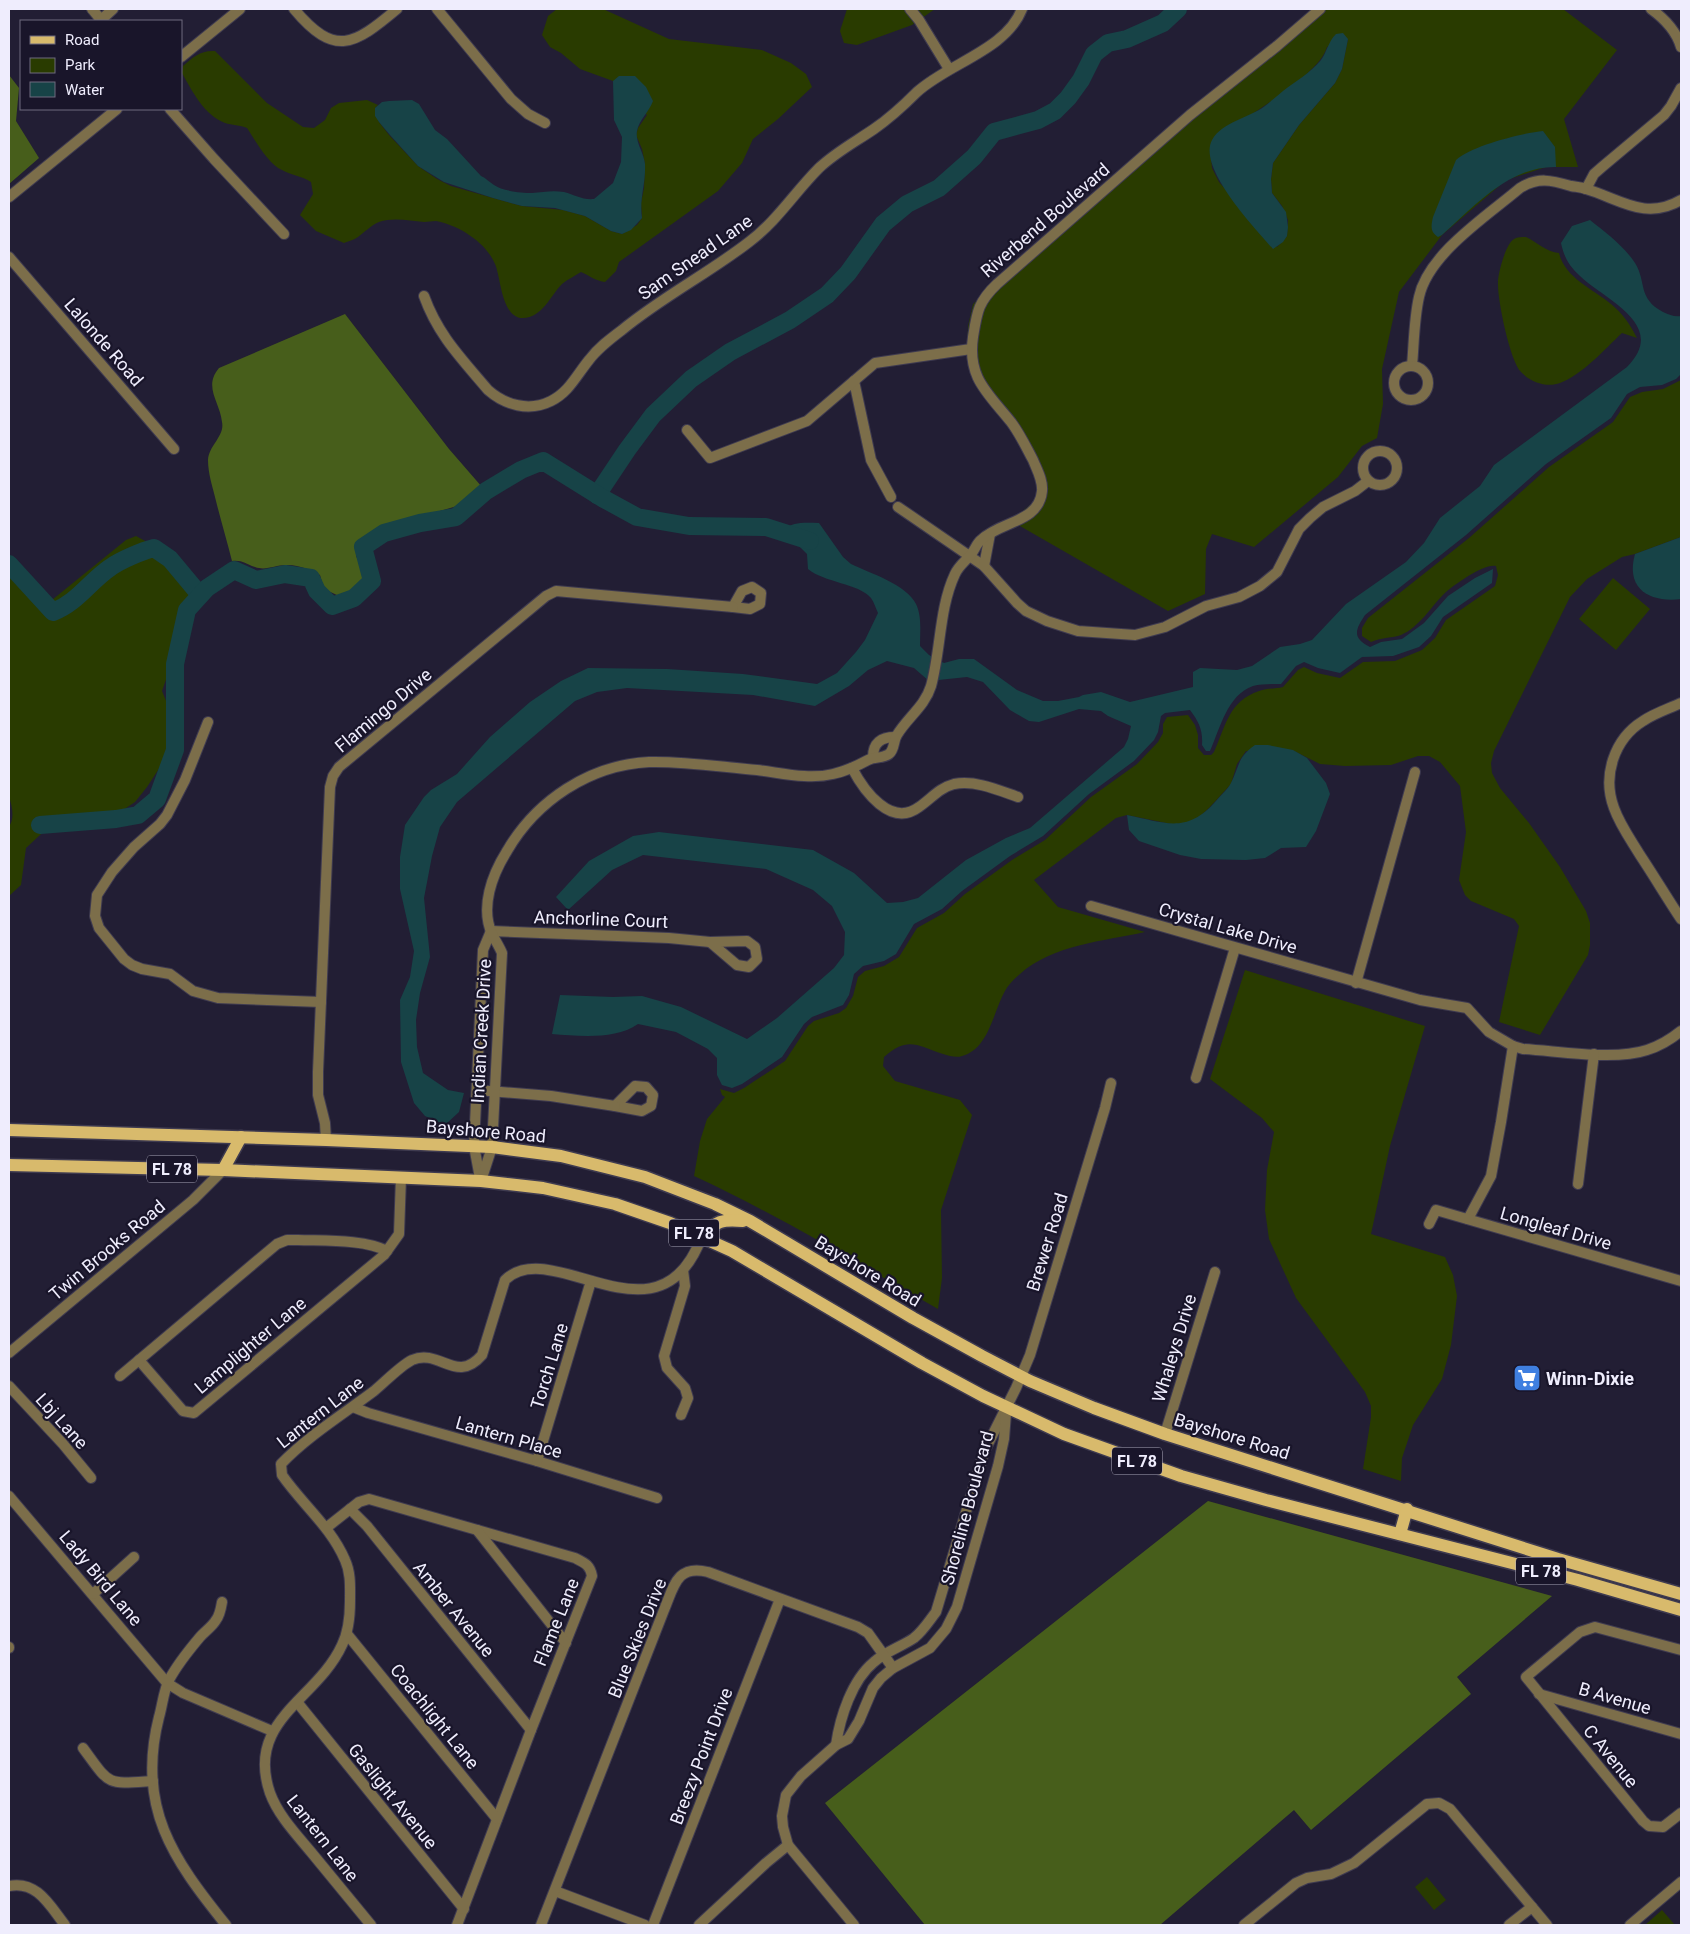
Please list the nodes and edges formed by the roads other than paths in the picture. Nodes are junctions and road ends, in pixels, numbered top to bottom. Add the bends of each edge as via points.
1 (92, 9) edge
2 (113, 9) edge
3 (240, 9) edge
4 (294, 9) edge
5 (397, 9) edge
6 (436, 9) edge
7 (910, 9) edge
8 (1022, 9) edge
9 (1320, 9) edge
10 (1651, 9) edge
11 (101, 20) edge
12 (103, 20) edge
13 (1681, 47) edge
14 (182, 56) edge
15 (949, 69) junction
16 (1681, 88) edge
17 (116, 110) edge
18 (171, 110) edge
19 (545, 124) dead end
20 (1586, 189) junction
21 (9, 197) edge
22 (1681, 200) edge
23 (284, 234) dead end
24 (9, 257) edge
25 (424, 296) dead end
26 (971, 349) junction
27 (1412, 366) dead end
28 (854, 381) junction
29 (687, 430) dead end
30 (174, 449) dead end
31 (1368, 481) dead end
32 (892, 497) dead end
33 (898, 507) dead end
34 (990, 534) junction
35 (970, 556) junction
36 (984, 566) junction
37 (733, 607) dead end
38 (1681, 703) edge
39 (208, 722) dead end
40 (895, 737) junction
41 (873, 757) junction
42 (852, 768) junction
43 (1415, 772) dead end
44 (1018, 797) dead end
45 (1091, 906) dead end
46 (1681, 919) edge
47 (490, 931) junction
48 (710, 942) dead end
49 (1235, 948) junction
50 (1356, 983) junction
51 (321, 1002) junction
52 (1681, 1031) edge
53 (1513, 1046) junction
54 (1594, 1054) junction
55 (1196, 1078) dead end
56 (1111, 1083) dead end
57 (477, 1090) junction
58 (495, 1092) junction
59 (615, 1106) dead end
60 (9, 1130) edge
61 (241, 1137) junction
62 (326, 1140) junction
63 (474, 1146) junction
64 (492, 1147) junction
65 (9, 1165) edge
66 (223, 1170) junction
67 (401, 1177) junction
68 (480, 1181) junction
69 (1578, 1184) dead end
70 (1468, 1219) junction
71 (750, 1221) junction
72 (1429, 1224) dead end
73 (702, 1236) junction
74 (387, 1252) junction
75 (683, 1270) junction
76 (1215, 1272) dead end
77 (591, 1281) junction
78 (1681, 1281) edge
79 (9, 1353) edge
80 (138, 1360) junction
81 (120, 1376) dead end
82 (1021, 1376) junction
83 (9, 1386) edge
84 (353, 1406) junction
85 (1007, 1407) junction
86 (681, 1415) dead end
87 (1165, 1434) junction
88 (537, 1461) junction
89 (91, 1478) dead end
90 (9, 1496) edge
91 (657, 1498) dead end
92 (350, 1509) junction
93 (1407, 1509) junction
94 (326, 1528) junction
95 (477, 1530) junction
96 (1400, 1534) junction
97 (134, 1557) dead end
98 (93, 1594) junction
99 (1681, 1594) edge
100 (780, 1600) junction
101 (222, 1602) dead end
102 (1681, 1610) edge
103 (347, 1634) junction
104 (566, 1643) junction
105 (1681, 1650) edge
106 (884, 1654) junction
107 (894, 1668) junction
108 (167, 1683) junction
109 (1539, 1694) junction
110 (297, 1702) junction
111 (531, 1730) junction
112 (272, 1731) junction
113 (1681, 1734) edge
114 (836, 1745) junction
115 (83, 1748) dead end
116 (153, 1781) junction
117 (1681, 1813) edge
118 (496, 1819) junction
119 (788, 1845) junction
120 (1681, 1882) edge
121 (9, 1886) edge
122 (555, 1891) junction
123 (1532, 1907) junction
124 (464, 1909) junction
125 (66, 1925) edge
126 (226, 1925) edge
127 (371, 1925) edge
128 (457, 1925) edge
129 (541, 1925) edge
130 (645, 1925) edge
131 (653, 1925) edge
132 (699, 1925) edge
133 (853, 1925) edge
134 (1244, 1925) edge
135 (1509, 1925) edge
136 (1547, 1925) edge
137 (1630, 1925) edge

1 - 11 street
2 - 12 street
3 - 14 street
4 - 5 street via 311,29 322,36 345,41 366,34
6 - 19 street via 511,99
7 - 15 street
8 - 15 street, Sam Snead Lane via 1013,25 997,41
9 - 26 street, Riverbend Boulevard via 1190,115 997,284 981,302 977,312
10 - 13 street via 1668,23
15 - 25 street, Sam Snead Lane via 880,124 836,153 760,234 643,313 604,344 568,389 548,402 515,405 492,393 446,339
16 - 20 street via 1664,115 1594,174
17 - 21 street
18 - 23 street
20 - 22 street via 1640,208 1663,208
20 - 27 street via 1550,180 1529,183 1439,257 1426,276 1419,297
24 - 30 street, Lalonde Road
26 - 28 street via 875,363
26 - 34 street, Riverbend Boulevard via 980,385 1018,432 1042,482 1042,492 1031,513
28 - 29 street via 808,421 710,458
28 - 32 street via 871,460
31 - 36 street via 1310,518 1299,529 1277,572 1260,586 1145,633 1124,635 1078,631 1047,621 1016,603
33 - 35 street
34 - 35 street, Riverbend Boulevard via 981,540
34 - 36 street
35 - 36 street
35 - 40 street, Riverbend Boulevard via 960,564 951,584 926,698
37 - 51 street, Flamingo Drive via 556,591 339,767 330,787
38 - 46 street via 1654,714 1632,730 1616,751 1609,778 1618,819
39 - 51 street via 167,815 103,884 97,895 94,916 99,928 132,965 170,974 203,995
40 - 41 street, Riverbend Boulevard via 878,741
40 - 41 street, Riverbend Boulevard via 894,748 889,754
41 - 42 street, Riverbend Boulevard
42 - 44 street via 871,796 898,814 910,813 937,792 957,784 980,785
42 - 47 street, Indian Creek Drive via 834,774 810,776 647,762 624,765 590,776 544,805 513,840 497,870 487,903
43 - 50 street
45 - 49 street, Crystal Lake Drive
47 - 48 street, Anchorline Court
47 - 57 street, Indian Creek Drive via 483,950
47 - 58 street, Indian Creek Drive via 502,953
49 - 50 street, Crystal Lake Drive
49 - 55 street
50 - 53 street, Crystal Lake Drive via 1420,1000 1467,1008 1489,1032
51 - 62 street, Flamingo Drive via 318,1095
52 - 54 street, Crystal Lake Drive via 1646,1051
53 - 54 street, Crystal Lake Drive
53 - 70 street via 1491,1176
54 - 69 street
56 - 82 street, Brewer Road
57 - 58 street
57 - 63 street, Indian Creek Drive
58 - 59 street via 551,1096
58 - 64 street, Indian Creek Drive
60 - 61 main road, Bayshore Road / FL 78
61 - 62 main road, Bayshore Road / FL 78
61 - 66 main road
62 - 63 main road, Bayshore Road / FL 78
63 - 64 main road, Bayshore Road / FL 78
63 - 68 street, Indian Creek Drive
64 - 68 street, Indian Creek Drive
64 - 71 main road, Bayshore Road / FL 78 via 561,1156 645,1177
65 - 66 main road, FL 78
66 - 67 main road, FL 78
66 - 79 street, Twin Brooks Road via 193,1200
67 - 68 main road, FL 78
67 - 74 street, Lamplighter Lane via 399,1234
68 - 73 main road, FL 78 via 585,1196
70 - 72 street, Longleaf Drive via 1436,1210
70 - 78 street, Longleaf Drive
71 - 73 main road via 726,1219
71 - 82 main road, Bayshore Road / FL 78 via 914,1318
73 - 75 street, Lantern Lane
73 - 85 main road, FL 78 via 922,1363
74 - 80 street via 366,1243 287,1240 277,1244
74 - 80 street, Lamplighter Lane via 194,1414 183,1411
75 - 77 street, Lantern Lane via 651,1289
75 - 86 street via 685,1286 664,1356 667,1368 685,1388 688,1398
76 - 87 street, Whaleys Drive
77 - 84 street, Lantern Lane via 547,1270 513,1272 505,1280 487,1342 474,1365 462,1368 427,1358 411,1361
77 - 88 street, Torch Lane
80 - 81 street
82 - 85 street, Brewer Road
82 - 87 main road, Bayshore Road / FL 78
83 - 89 street, Lbj Lane
84 - 88 street, Lantern Place
84 - 94 street, Lantern Lane via 281,1464 282,1475 288,1484
85 - 96 main road, FL 78 via 1064,1434 1174,1474
85 - 106 street, Shoreline Boulevard via 984,1452 936,1612 922,1632
85 - 107 street, Shoreline Boulevard via 998,1466 957,1607 946,1629 930,1648
87 - 93 main road, Bayshore Road / FL 78
88 - 91 street, Lantern Place
90 - 98 street, Lady Bird Lane
92 - 94 street, Flame Lane
92 - 95 street, Flame Lane via 370,1499
92 - 111 street, Amber Avenue
93 - 96 main road
93 - 99 main road, Bayshore Road / FL 78
94 - 103 street, Lantern Lane via 349,1572
95 - 104 street
95 - 104 street, Flame Lane via 575,1558 591,1568 592,1576
96 - 102 main road, FL 78
97 - 98 street
98 - 108 street, Lady Bird Lane
100 - 106 street, Blue Skies Drive via 868,1632
100 - 122 street, Blue Skies Drive via 697,1569 686,1571 678,1578
100 - 131 street, Breezy Point Drive
101 - 108 street via 217,1620 197,1641
103 - 110 street, Lantern Lane via 324,1673
103 - 118 street, Coachlight Lane
104 - 111 street, Flame Lane
105 - 109 street, C Avenue via 1595,1626 1580,1632 1526,1677
106 - 107 street, Blue Skies Drive
106 - 114 street, Shoreline Boulevard via 865,1670 852,1692
107 - 114 street, Shoreline Boulevard via 873,1688 848,1739
108 - 112 street
108 - 116 street via 156,1732
109 - 113 street, B Avenue
109 - 117 street, C Avenue via 1643,1821 1649,1826 1664,1827
110 - 112 street, Lantern Lane
110 - 124 street, Gaslight Avenue
111 - 118 street, Flame Lane
112 - 127 street, Lantern Lane via 266,1769 274,1803
114 - 119 street, Shoreline Boulevard via 801,1776 786,1795 782,1816
115 - 116 street via 109,1780 119,1783
116 - 126 street via 158,1813 173,1851
118 - 124 street, Flame Lane
119 - 132 street
119 - 133 street, Shoreline Boulevard
120 - 137 street
121 - 125 street via 29,1886 38,1892
122 - 129 street, Blue Skies Drive
122 - 130 street
123 - 134 street via 1450,1809 1439,1803 1427,1804 1354,1863 1331,1874 1296,1883
123 - 135 street
123 - 136 street
124 - 128 street, Flame Lane

